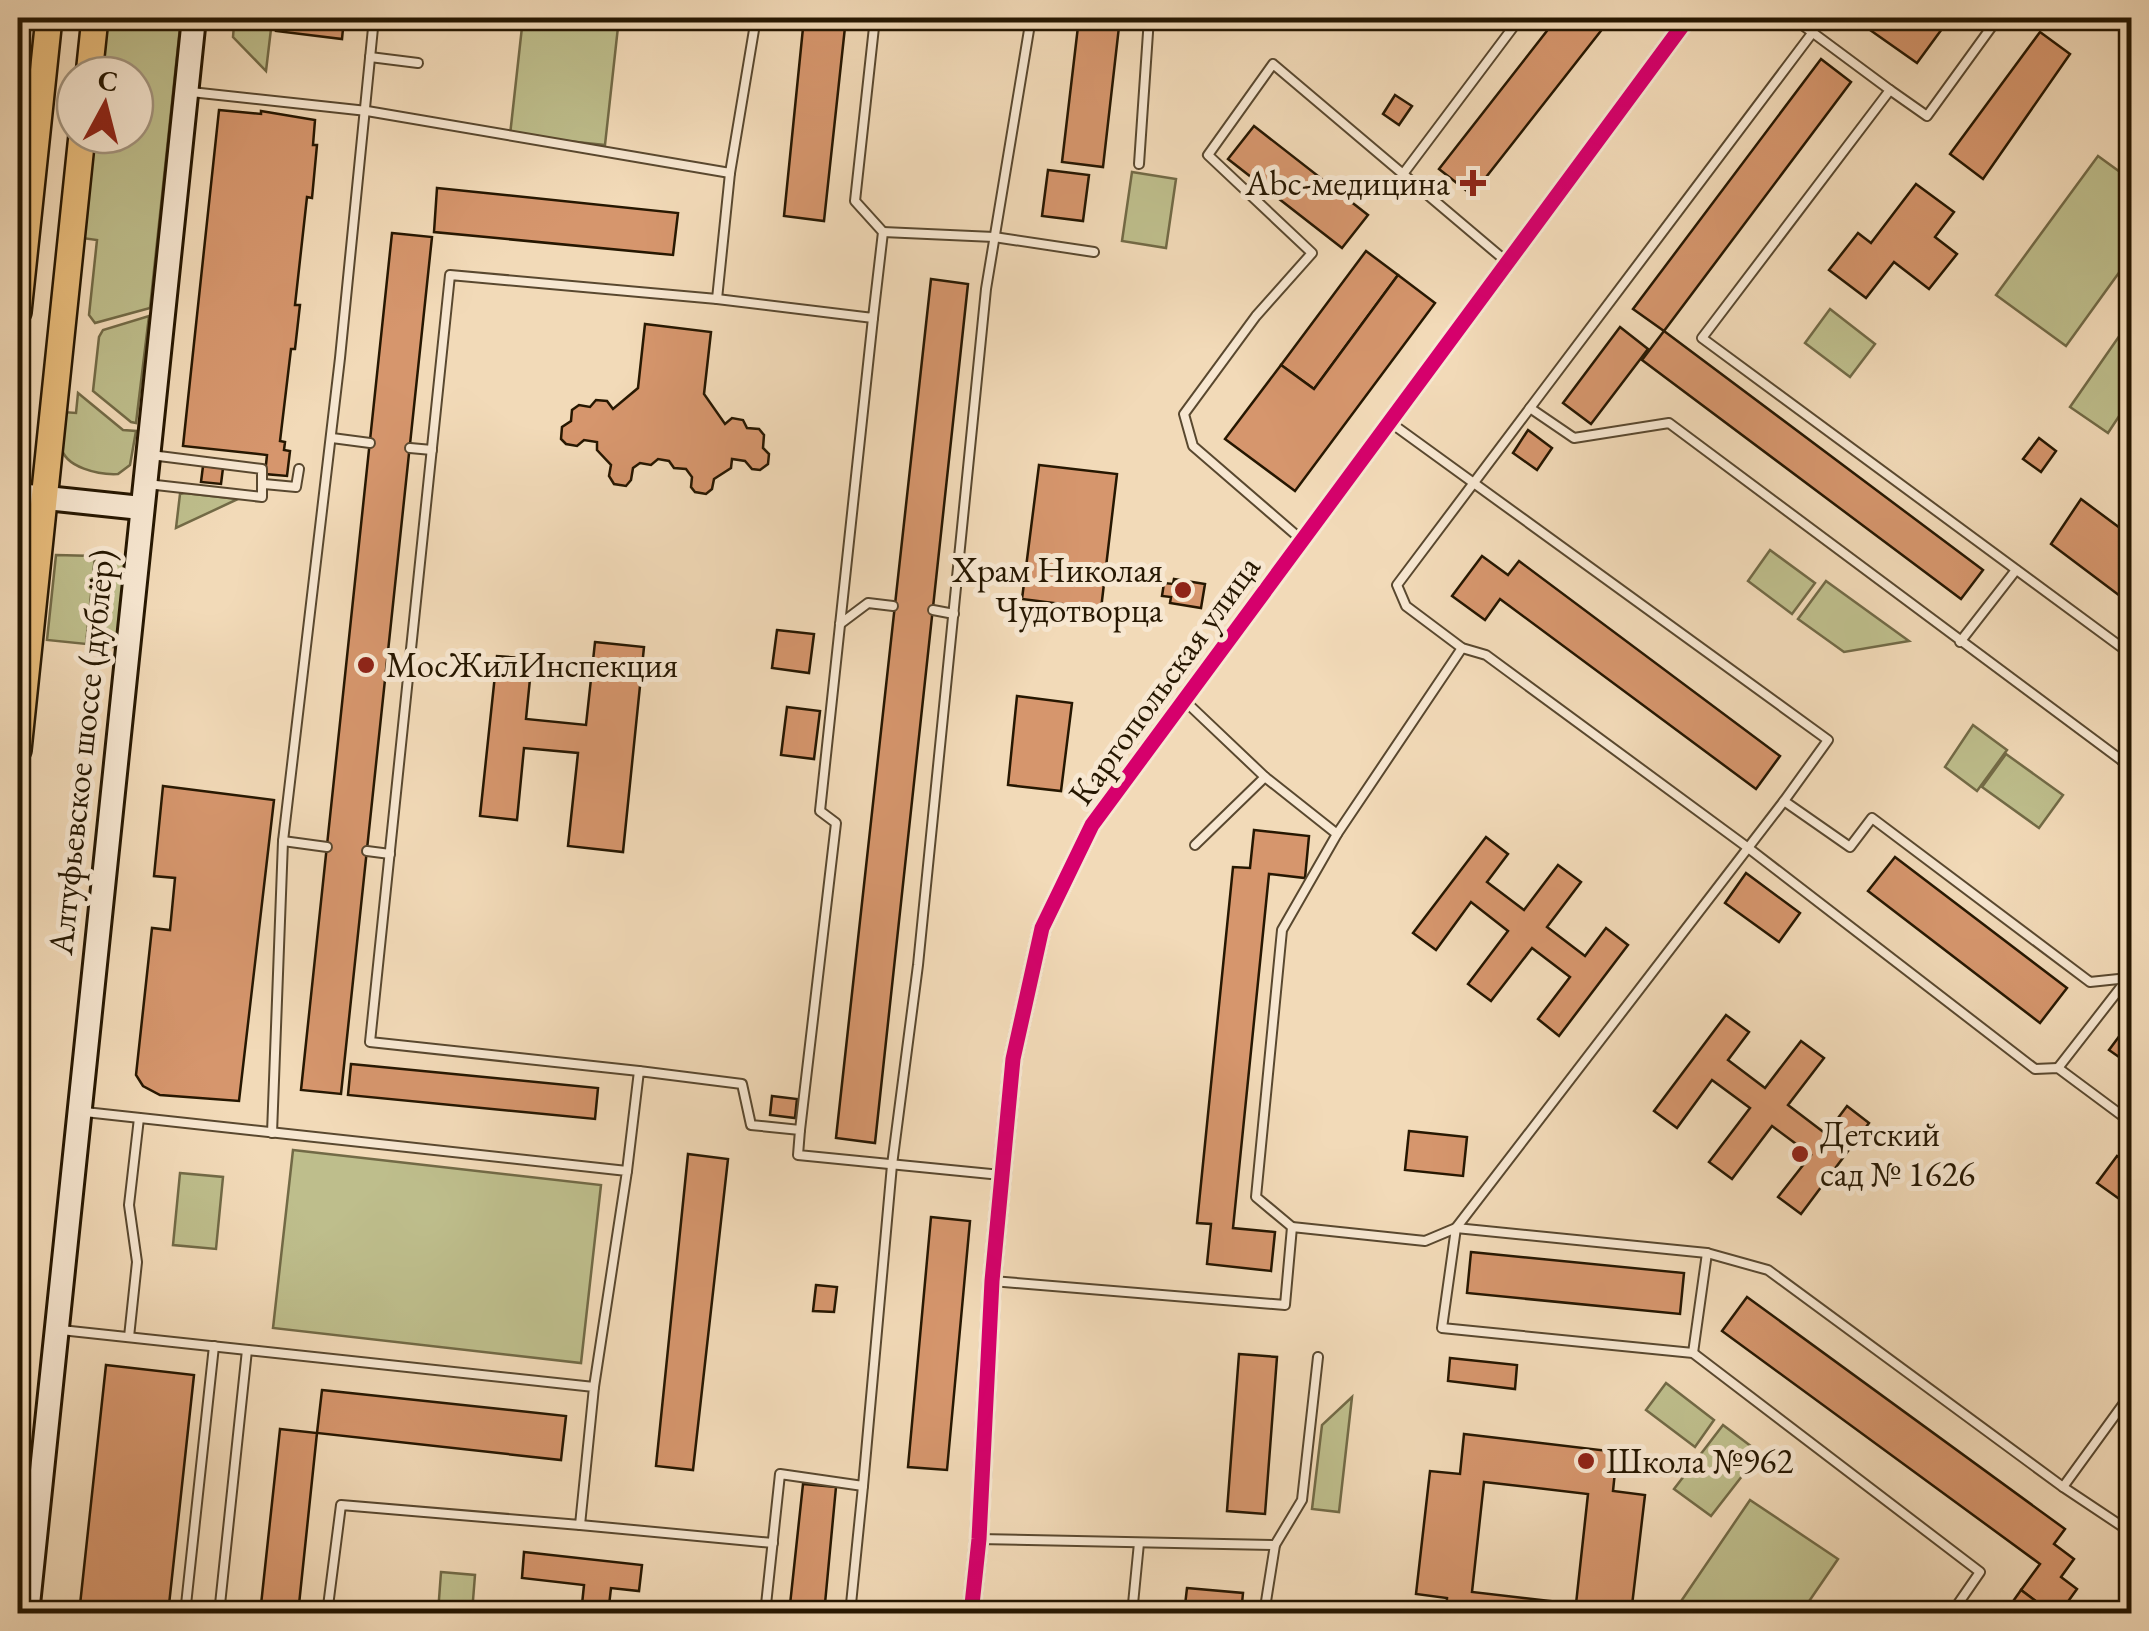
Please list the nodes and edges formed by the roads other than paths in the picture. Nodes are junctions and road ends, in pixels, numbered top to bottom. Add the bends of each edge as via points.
1 (49, 18) edge
2 (95, 18) edge
3 (194, 18) edge
4 (374, 18) edge
5 (756, 18) edge
6 (875, 18) edge
7 (1031, 18) edge
8 (1149, 18) edge
9 (1520, 18) edge
10 (1688, 18) edge
11 (1793, 18) edge
12 (1998, 18) edge
13 (2117, 18) edge
14 (1806, 21) edge
15 (2132, 28) edge
16 (1813, 32) junction
17 (91, 55) edge
18 (370, 58) junction
19 (418, 63) dead end
20 (1890, 90) junction
21 (186, 92) junction
22 (367, 111) junction
23 (79, 155) edge
24 (1139, 164) dead end
25 (730, 173) junction
26 (1403, 174) junction
27 (882, 232) junction
28 (994, 237) junction
29 (1094, 252) dead end
30 (1508, 262) junction
31 (716, 299) junction
32 (18, 312) edge
33 (873, 318) junction
34 (1530, 408) junction
35 (1391, 423) junction
36 (332, 438) junction
37 (370, 443) dead end
38 (410, 448) dead end
39 (432, 450) junction
40 (146, 455) junction
41 (299, 469) dead end
42 (143, 484) junction
43 (264, 484) junction
44 (1475, 484) junction
45 (30, 496) edge
46 (141, 508) junction
47 (1303, 541) junction
48 (2016, 570) junction
49 (893, 606) dead end
50 (933, 610) dead end
51 (954, 614) junction
52 (840, 624) junction
53 (1960, 642) junction
54 (1462, 648) junction
55 (2132, 654) edge
56 (1186, 702) junction
57 (2132, 748) edge
58 (18, 750) edge
59 (2122, 761) junction
60 (2132, 768) edge
61 (1265, 777) junction
62 (1784, 801) junction
63 (1337, 834) junction
64 (283, 841) junction
65 (1196, 845) dead end
66 (327, 847) dead end
67 (1747, 847) junction
68 (367, 852) dead end
69 (390, 854) junction
70 (2130, 979) edge
71 (2058, 1068) junction
72 (639, 1071) junction
73 (80, 1112) junction
74 (139, 1118) junction
75 (2132, 1123) edge
76 (800, 1130) junction
77 (272, 1133) junction
78 (892, 1165) junction
79 (627, 1172) junction
80 (1004, 1175) junction
81 (1292, 1228) junction
82 (1456, 1228) junction
83 (1706, 1253) junction
84 (992, 1281) junction
85 (56, 1329) junction
86 (129, 1337) junction
87 (214, 1346) junction
88 (247, 1350) junction
89 (1693, 1353) junction
90 (1318, 1358) dead end
91 (594, 1387) junction
92 (2132, 1392) edge
93 (863, 1486) junction
94 (2062, 1487) junction
95 (580, 1525) junction
96 (2132, 1533) edge
97 (979, 1539) junction
98 (772, 1543) junction
99 (1139, 1543) junction
100 (1275, 1546) junction
101 (27, 1614) edge
102 (185, 1614) edge
103 (219, 1614) edge
104 (327, 1614) edge
105 (765, 1614) edge
106 (850, 1614) edge
107 (971, 1614) edge
108 (1132, 1614) edge
109 (1264, 1614) edge
110 (1951, 1614) edge

1 - 32 main road
2 - 17 main road
3 - 21 main road, Алтуфьевское шоссе (дублёр)
4 - 18 lane
5 - 25 lane
6 - 27 lane via 855,201
7 - 28 lane
8 - 24 lane
9 - 26 lane
10 - 30 street, Каргопольская улица
11 - 14 lane
12 - 20 lane via 1926,116
13 - 15 lane
14 - 16 lane
16 - 20 lane
16 - 34 lane
18 - 19 lane
18 - 22 lane
20 - 48 lane via 1702,338
21 - 22 lane
21 - 40 main road, Алтуфьевское шоссе (дублёр)
22 - 25 lane
22 - 36 lane
23 - 45 main road
25 - 31 lane
26 - 30 lane
26 - 47 lane via 1273,64 1208,155 1312,254 1184,414 1193,446
27 - 28 lane
27 - 33 lane
28 - 29 lane
28 - 51 lane
30 - 35 street, Каргопольская улица
31 - 33 lane
31 - 39 lane via 450,276
33 - 52 lane
34 - 44 lane
34 - 53 lane via 1574,438 1669,423
35 - 44 lane
35 - 47 street, Каргопольская улица
36 - 37 lane
36 - 64 lane
38 - 39 lane
39 - 69 lane
40 - 42 main road, Алтуфьевское шоссе (дублёр)
40 - 43 lane via 262,468
41 - 43 lane via 296,487
42 - 43 lane via 262,496
42 - 46 main road, Алтуфьевское шоссе (дублёр)
44 - 54 lane via 1397,584 1406,606
44 - 62 lane via 1828,740
45 - 46 main road
45 - 58 main road
46 - 73 main road, Алтуфьевское шоссе (дублёр)
47 - 56 street, Каргопольская улица
48 - 53 lane
48 - 55 lane
49 - 52 lane via 868,603
50 - 51 lane
51 - 78 lane
52 - 76 lane via 820,811 836,823
53 - 59 lane
54 - 63 lane
54 - 67 lane via 1486,654
56 - 61 lane
56 - 80 street, Каргопольская улица via 1092,825 1042,928 1013,1058
57 - 59 lane
59 - 60 lane
61 - 63 lane
61 - 65 lane
62 - 67 lane
62 - 70 lane via 1850,847 1872,818 2090,982
63 - 81 lane via 1282,930 1256,1197
64 - 66 lane
64 - 77 lane
67 - 71 lane via 2036,1069
67 - 82 lane
68 - 69 lane
69 - 72 lane via 370,1042
70 - 71 lane
71 - 75 lane
72 - 76 lane via 742,1084 751,1125
72 - 79 lane
73 - 74 lane
73 - 85 main road, Алтуфьевское шоссе (дублёр)
74 - 77 lane
74 - 86 lane via 128,1206 137,1262
76 - 78 lane via 798,1155
77 - 79 lane
78 - 80 lane
78 - 93 lane
79 - 91 lane
80 - 84 street, Каргопольская улица
81 - 82 lane via 1424,1241
81 - 84 lane via 1285,1305
82 - 83 lane
82 - 89 lane via 1442,1328
83 - 89 lane
83 - 94 lane via 1768,1270
84 - 97 street, Каргопольская улица
85 - 86 lane
85 - 101 main road, Алтуфьевское шоссе (дублёр)
86 - 87 lane
87 - 88 lane
87 - 102 lane
88 - 91 lane
88 - 103 lane
89 - 110 lane via 1980,1572
90 - 100 lane via 1302,1500
91 - 95 lane
92 - 94 lane
93 - 98 lane via 780,1474
93 - 106 lane
94 - 96 lane
95 - 98 lane
95 - 104 lane via 341,1505
97 - 99 lane
97 - 107 street, Каргопольская улица
98 - 105 lane
99 - 100 lane
99 - 108 lane
100 - 109 lane

